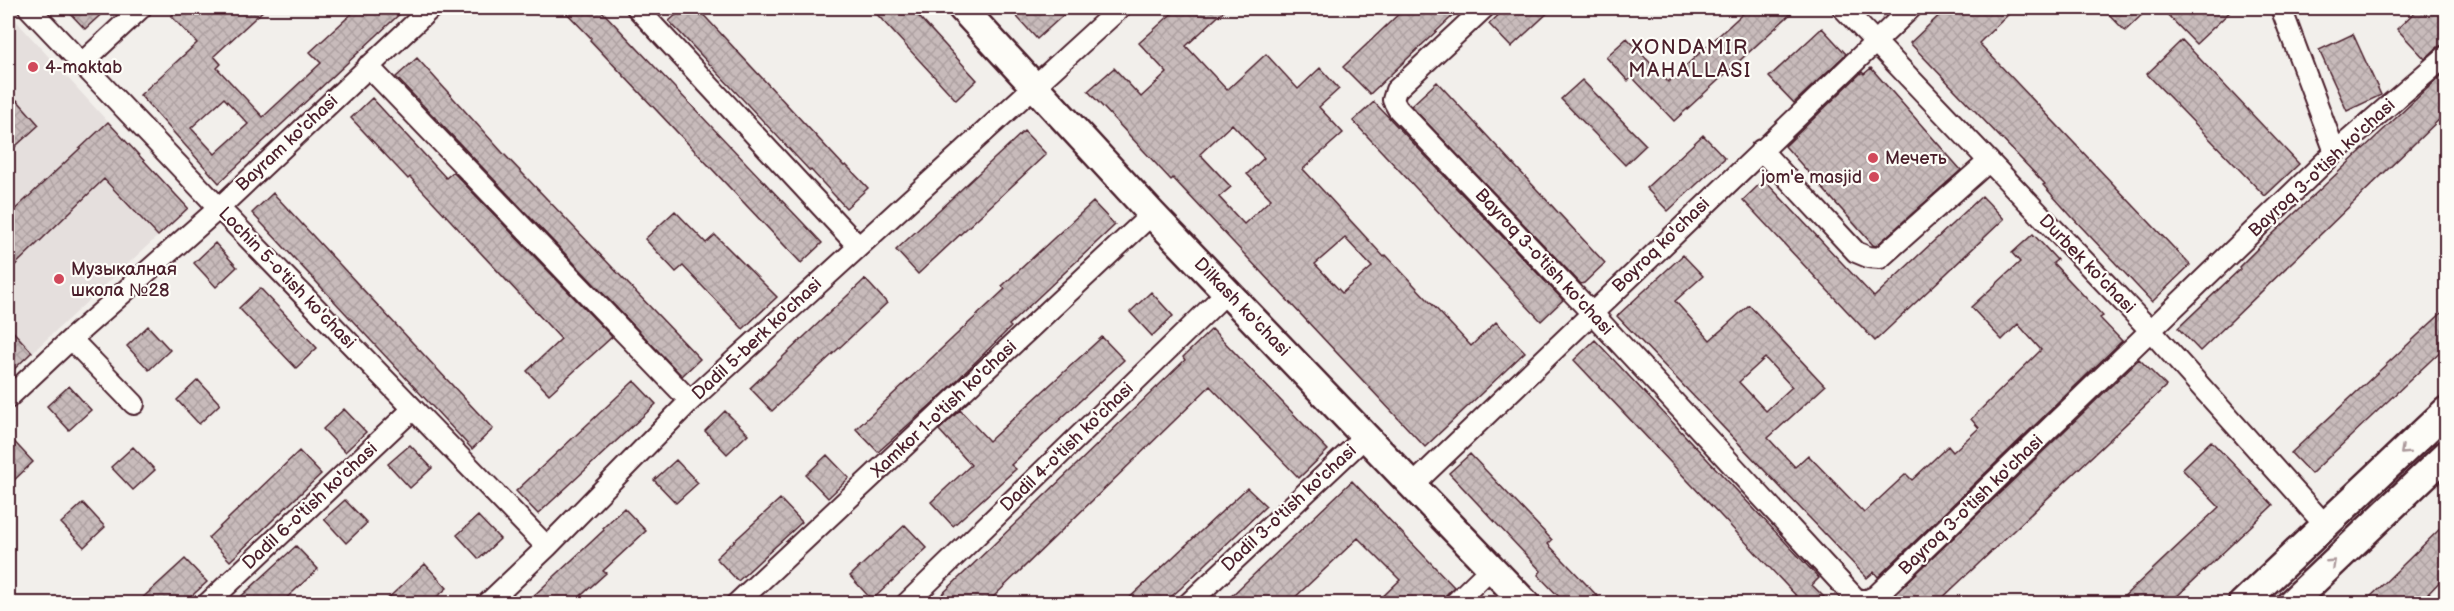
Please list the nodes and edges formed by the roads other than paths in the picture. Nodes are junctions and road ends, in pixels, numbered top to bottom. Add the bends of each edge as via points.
1 (29, 8) edge
2 (141, 8) edge
3 (431, 8) edge
4 (637, 8) edge
5 (962, 8) edge
6 (1120, 8) edge
7 (1484, 8) edge
8 (1842, 8) edge
9 (1911, 8) edge
10 (2281, 8) edge
11 (1875, 42) junction
12 (2446, 56) edge
13 (82, 63) junction
14 (368, 66) junction
15 (1036, 86) junction
16 (1761, 150) junction
17 (2335, 152) junction
18 (1989, 161) junction
19 (219, 208) junction
20 (1152, 214) junction
21 (858, 246) junction
22 (1228, 291) junction
23 (1591, 312) junction
24 (2151, 331) junction
25 (71, 339) junction
26 (8, 398) edge
27 (690, 401) junction
28 (134, 404) dead end
29 (413, 409) junction
30 (2446, 411) edge
31 (1365, 437) junction
32 (2446, 455) edge
33 (1413, 485) junction
34 (2325, 525) junction
35 (547, 547) junction
36 (1492, 567) junction
37 (207, 603) edge
38 (487, 603) edge
39 (736, 603) edge
40 (906, 603) edge
41 (1188, 603) edge
42 (1454, 603) edge
43 (1526, 603) edge
44 (2242, 603) edge
45 (2289, 603) edge

1 - 13 street, Lochin 5-o'tish ko'chasi
2 - 13 street
3 - 14 street, Bayram ko'chasi
4 - 21 street
5 - 15 street, Dilkash ko'chasi
6 - 15 street, Dadil 5-berk ko'chasi
7 - 23 street, Bayroq 3-o'tish ko'chasi via 1396,90 1393,100
8 - 11 street, Durbek ko'chasi
9 - 11 street, Boyroq ko'chasi
10 - 17 street
11 - 16 street, Boyroq ko'chasi
11 - 18 street, Durbek ko'chasi
12 - 17 street, Bayroq 3-o'tish ko'chasi
13 - 19 street, Lochin 5-o'tish ko'chasi
14 - 19 street, Bayram ko'chasi
14 - 27 street
15 - 20 street, Dilkash ko'chasi
15 - 21 street, Dadil 5-berk ko'chasi
16 - 18 street via 1856,252 1880,258
16 - 23 street, Boyroq ko'chasi
17 - 24 street, Bayroq 3-o'tish ko'chasi
18 - 24 street, Durbek ko'chasi
19 - 25 street, Bayram ko'chasi
19 - 29 street, Lochin 5-o'tish ko'chasi
20 - 22 street, Dilkash ko'chasi
20 - 39 street, Xamkor 1-o'tish ko'chasi
21 - 27 street, Dadil 5-berk ko'chasi
22 - 31 street, Dilkash ko'chasi
22 - 40 street, Dadil 4-o'tish ko'chasi
23 - 24 street, Bayroq 3-o'tish ko'chasi via 1855,598 1865,601 1876,596
23 - 33 street, Boyroq ko'chasi
24 - 34 street, Durbek ko'chasi
25 - 26 street, Bayram ko'chasi
25 - 28 street
27 - 35 street, Dadil 5-berk ko'chasi
29 - 35 street, Lochin 5-o'tish ko'chasi
29 - 37 street, Dadil 6-o'tish ko'chasi
30 -> 34 street
31 - 33 street, Dilkash ko'chasi
31 - 41 street, Dadil 3-o'tish ko'chasi
45 -> 32 street
33 - 36 street, Dilkash ko'chasi
34 - 44 street
35 - 38 street, Dadil 5-berk ko'chasi
36 - 42 street
36 - 43 street, Dilkash ko'chasi

